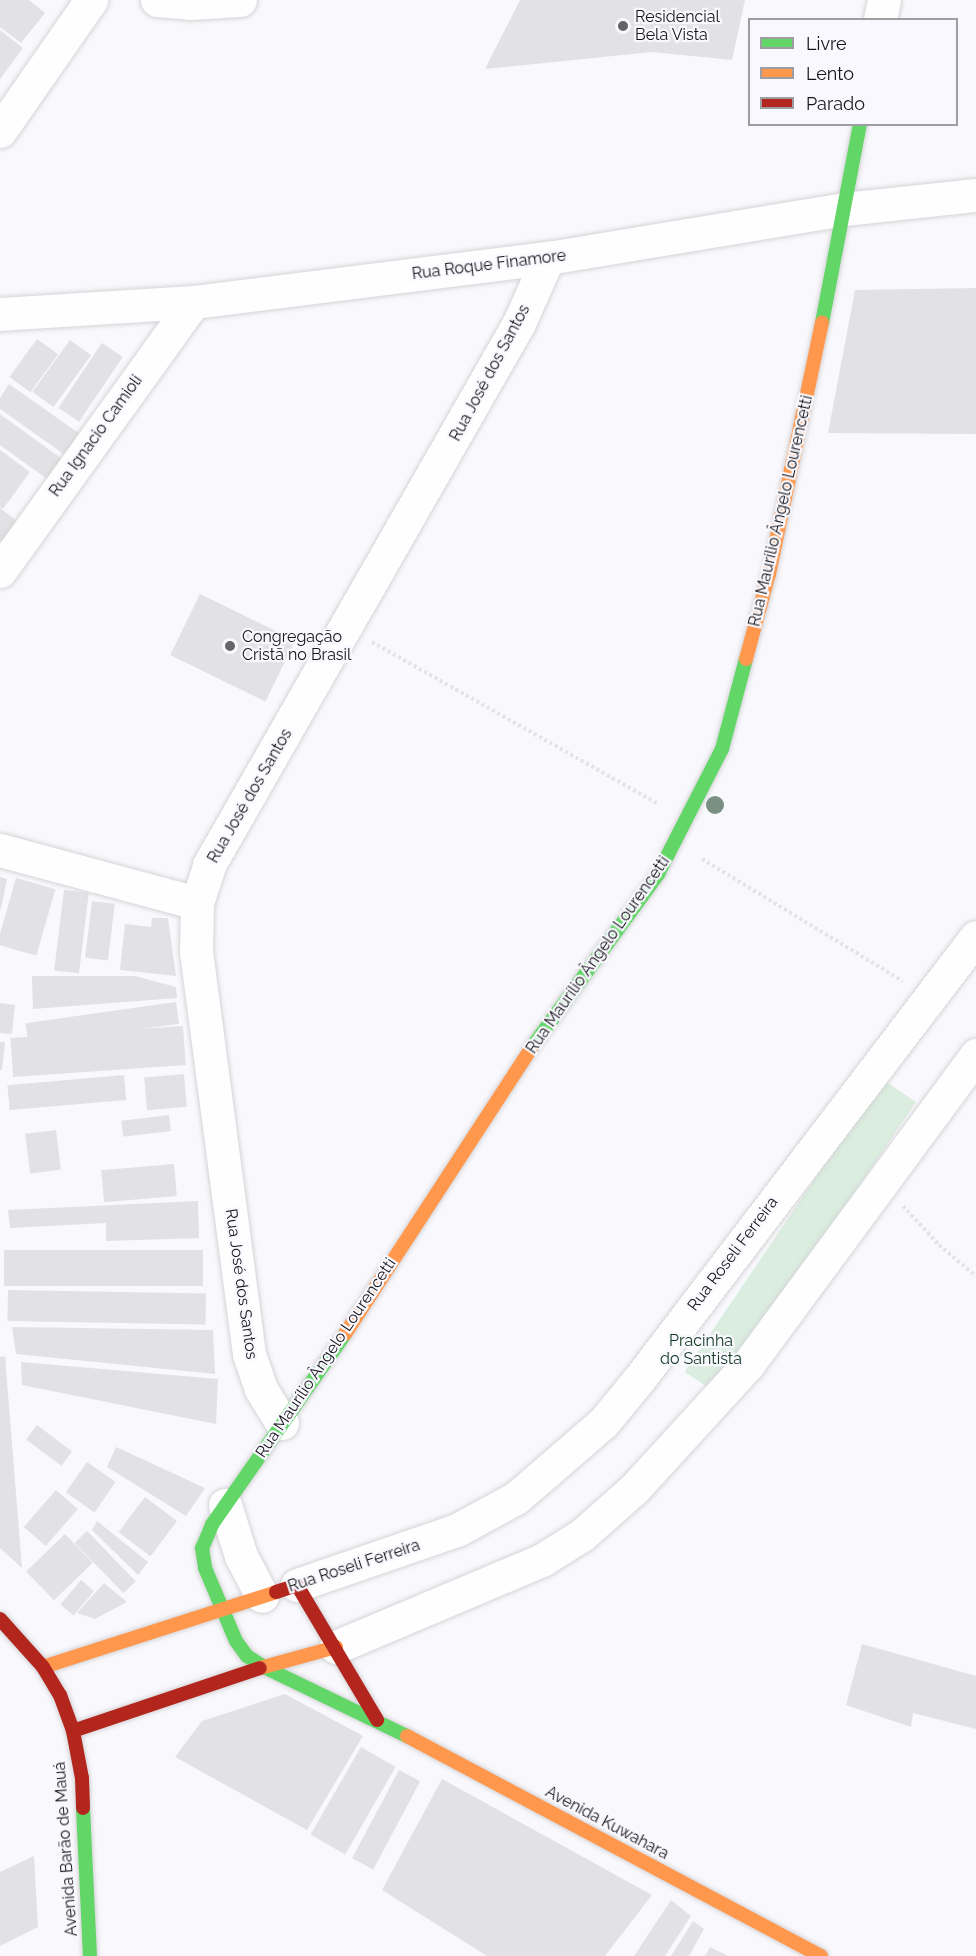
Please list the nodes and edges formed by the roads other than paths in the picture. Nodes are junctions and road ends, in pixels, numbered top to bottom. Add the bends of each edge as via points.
1 (91, 0) edge
2 (157, 0) edge
3 (240, 0) edge
4 (884, 0) edge
5 (880, 18) edge
6 (860, 126) edge
7 (0, 131) edge
8 (976, 195) edge
9 (844, 209) junction
10 (548, 258) junction
11 (193, 302) junction
12 (0, 314) edge
13 (0, 571) edge
14 (0, 850) edge
15 (197, 903) junction
16 (976, 937) edge
17 (976, 1054) edge
18 (282, 1422) junction
19 (225, 1505) junction
20 (297, 1585) junction
21 (262, 1596) junction
22 (222, 1609) junction
23 (0, 1619) edge
24 (336, 1647) junction
25 (43, 1666) junction
26 (264, 1667) junction
27 (377, 1720) junction
28 (73, 1731) junction
29 (90, 1956) edge
30 (821, 1956) edge

1 - 7 street
2 - 3 street
4 - 5 street
6 - 9 street, Rua Maurílio Ângelo Lourencetti
8 - 9 street, Rua Roque Finamore
9 - 10 street, Rua Roque Finamore
9 - 18 street, Rua Maurílio Ângelo Lourencetti via 769,574 722,749 658,874 540,1035 337,1347
10 - 11 street, Rua Roque Finamore
10 - 15 street, Rua José dos Santos via 519,323 209,865
11 - 12 street, Rua Roque Finamore
11 - 13 street, Rua Ignacio Camioli
14 - 15 street
15 - 18 street, Rua José dos Santos via 196,953 249,1354 261,1389
16 - 20 street, Rua Roseli Ferreira via 603,1423 516,1498 457,1530
17 - 24 street via 749,1363 636,1488 582,1535 542,1560
18 - 19 street, Rua Maurílio Ângelo Lourencetti
19 - 21 street via 241,1556
19 - 22 street, Rua Maurílio Ângelo Lourencetti via 202,1548
20 - 21 street, Rua Roseli Ferreira
20 - 24 street
21 - 22 street, Rua Roseli Ferreira
22 - 25 street, Rua Roseli Ferreira
22 - 26 street, Avenida Kuwahara via 240,1647
23 - 25 street, Avenida Barão de Mauá
24 - 26 street
24 - 27 street
25 - 28 street, Avenida Barão de Mauá via 60,1695
26 - 27 street, Avenida Kuwahara
26 - 28 street
27 - 30 street, Avenida Kuwahara
28 - 29 street, Avenida Barão de Mauá via 81,1778

